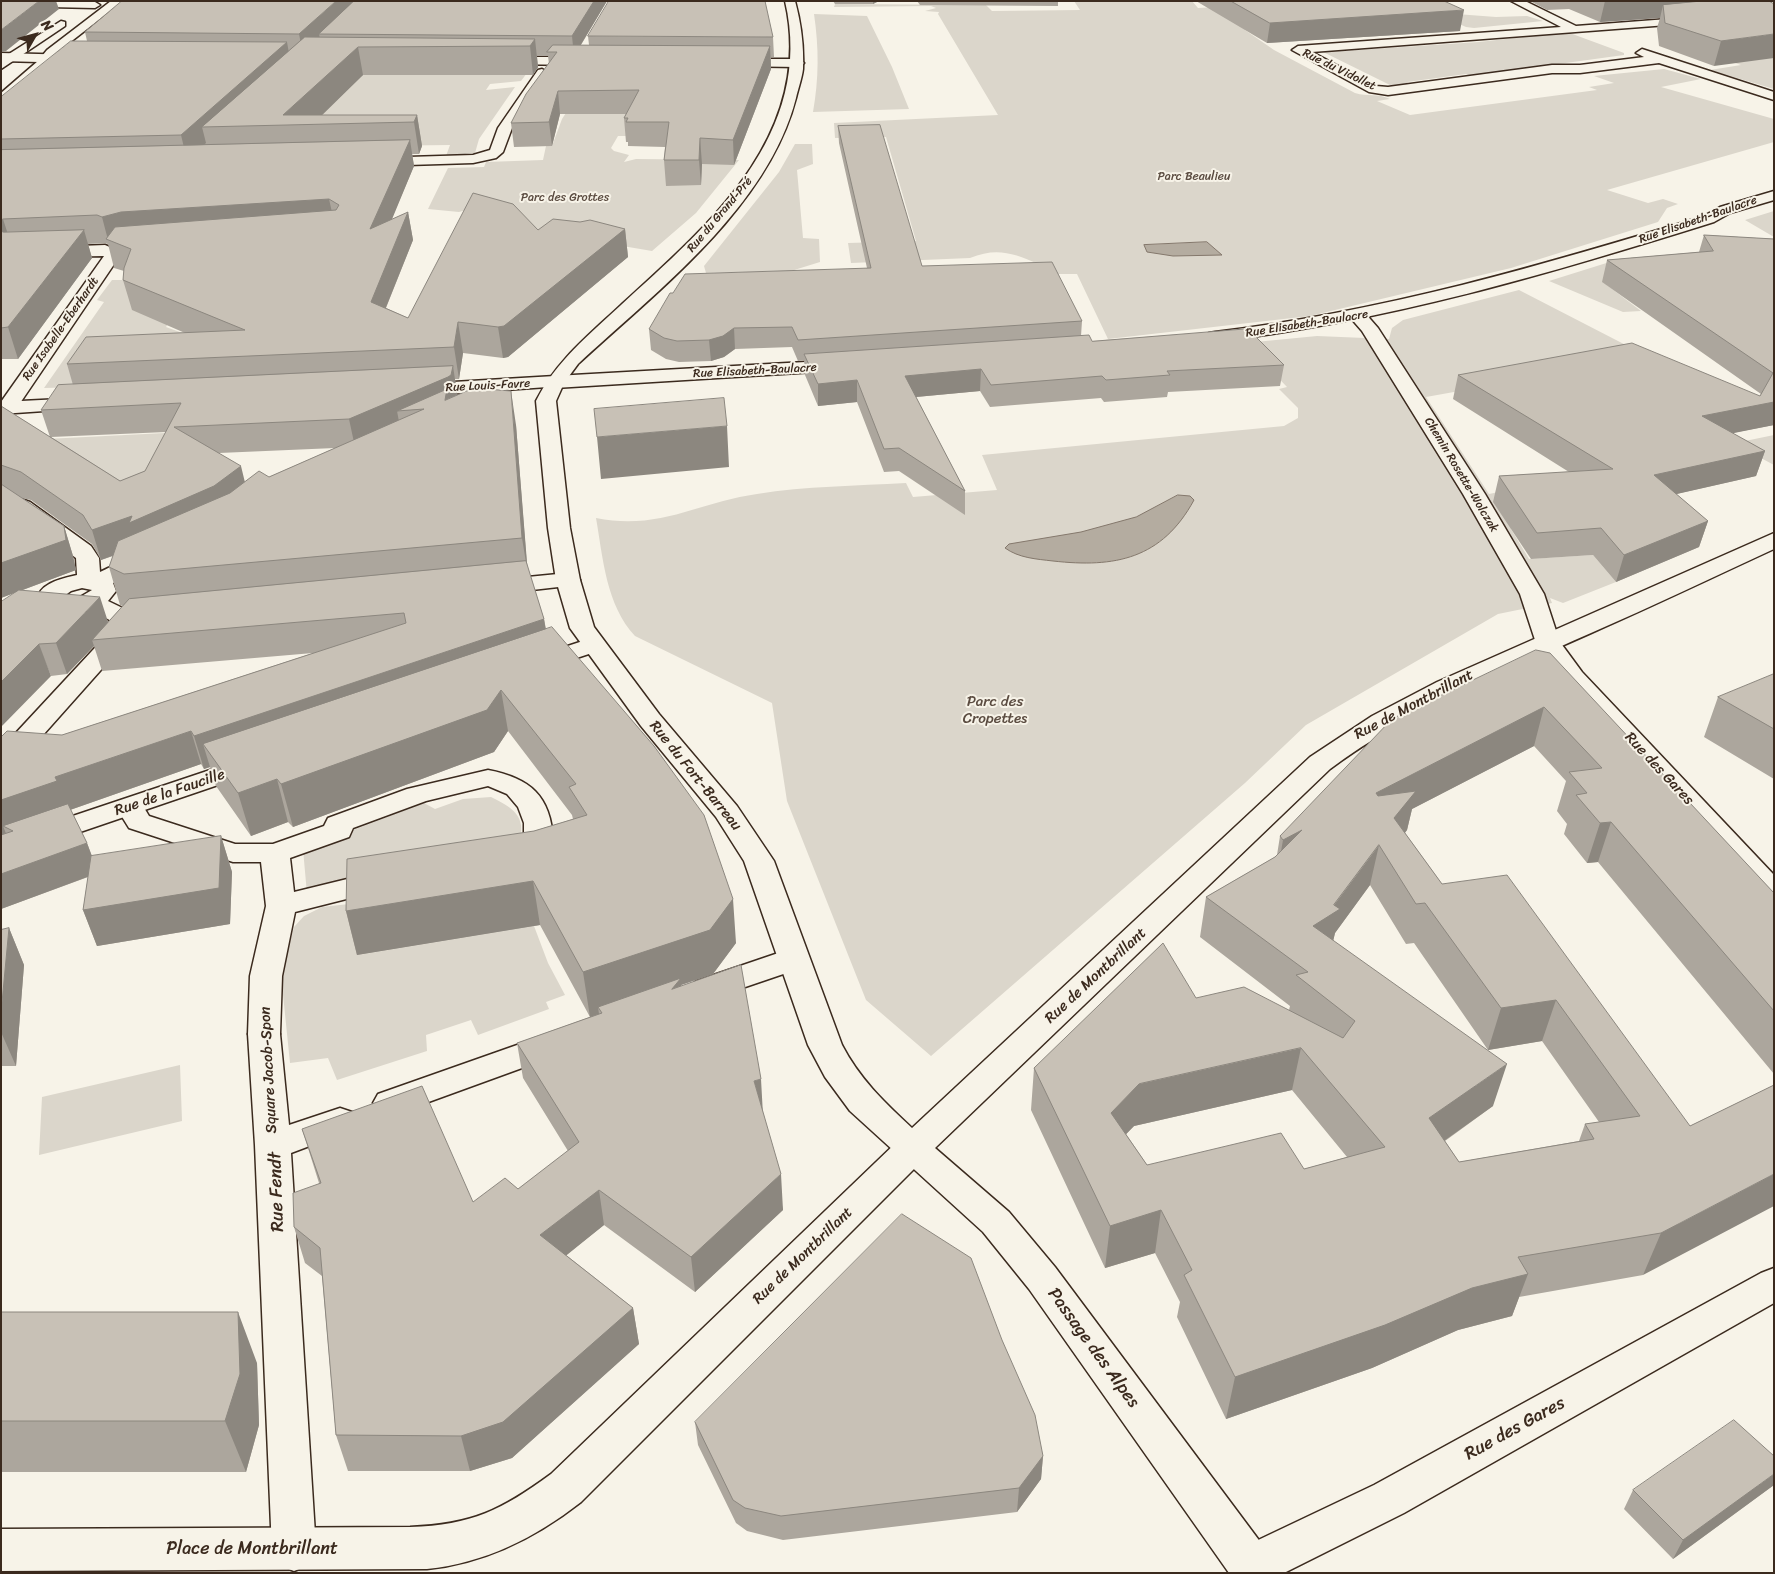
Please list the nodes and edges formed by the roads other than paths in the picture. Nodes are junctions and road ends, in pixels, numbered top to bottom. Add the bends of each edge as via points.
1 (118, 1) edge
2 (790, 1) edge
3 (1516, 1) edge
4 (1, 2) edge
5 (92, 4) edge
6 (1694, 20) edge
7 (1576, 28) junction
8 (1603, 39) dead end
9 (588, 46) edge
10 (1628, 48) dead end
11 (7, 57) edge
12 (47, 58) junction
13 (90, 59) edge
14 (1659, 59) junction
15 (488, 61) edge
16 (550, 61) junction
17 (579, 61) junction
18 (598, 62) edge
19 (724, 62) edge
20 (798, 62) junction
21 (1, 65) edge
22 (1774, 96) edge
23 (1, 100) edge
24 (365, 162) edge
25 (1774, 194) edge
26 (39, 253) edge
27 (1358, 316) junction
28 (1201, 338) edge
29 (860, 365) edge
30 (555, 382) junction
31 (480, 387) junction
32 (397, 391) edge
33 (95, 404) edge
34 (465, 407) edge
35 (4, 408) edge
36 (1, 498) edge
37 (1774, 540) edge
38 (161, 554) edge
39 (568, 580) junction
40 (92, 588) junction
41 (477, 589) edge
42 (40, 606) edge
43 (169, 618) edge
44 (131, 622) junction
45 (1548, 643) junction
46 (592, 644) junction
47 (512, 673) edge
48 (270, 758) edge
49 (1, 765) edge
50 (130, 807) junction
51 (1, 850) edge
52 (274, 854) junction
53 (504, 863) edge
54 (408, 875) edge
55 (1774, 893) edge
56 (282, 906) junction
57 (792, 959) junction
58 (682, 998) edge
59 (582, 1034) edge
60 (273, 1145) junction
61 (912, 1149) junction
62 (1758, 1293) edge
63 (500, 1530) joint
64 (1, 1550) edge
65 (294, 1550) junction
66 (1251, 1566) joint

1 - 12 street
2 - 20 street, Rue du Grand-Pré via 796,25
3 - 7 street, Rue du Vidollet
4 - 5 street
5 - 11 street via 30,48
6 - 7 street, Rue du Vidollet
7 - 8 street, Rue du Vidollet
7 - 14 street, Rue du Vidollet via 1298,50 1373,88 1388,91 1552,69 1580,69
9 - 17 street
10 - 14 street, Rue du Vidollet
11 - 12 street
11 - 21 street
12 - 13 street
12 - 23 street
14 - 22 street, Rue du Vidollet
15 - 16 street
16 - 17 street
16 - 24 street via 505,128 496,152 483,158
17 - 18 street
19 - 20 street
20 - 30 street, Rue du Grand-Pré via 781,129 769,153 737,198 672,269 572,360
25 - 27 street, Rue Elisabeth-Baulacre via 1725,210 1709,219 1550,269
26 - 35 street, Rue Isabelle-Eberhardt via 120,249 113,254
27 - 28 street, Rue Elisabeth-Baulacre
27 - 45 street, Chemin Rosette-Wolczak via 1369,328 1474,494 1532,594
29 - 30 street, Rue Elisabeth-Baulacre
30 - 31 street, Rue Louis-Favre
30 - 39 street, Rue du Fort-Barreau via 546,401 547,431
31 - 32 street, Rue Louis-Favre
31 - 34 street via 475,398
33 - 35 street
36 - 40 street via 22,507 83,551 90,567
37 - 45 street, Rue de Montbrillant
38 - 40 street
39 - 41 street
39 - 46 street, Rue du Fort-Barreau via 582,628
40 - 42 street via 72,582 58,587
40 - 44 street
43 - 44 street
44 - 49 street
45 - 55 street, Rue des Gares via 1573,677
45 - 61 street, Rue de Montbrillant via 1461,679 1399,710 1345,743 1320,763
46 - 47 street
46 - 57 street, Rue du Fort-Barreau via 727,812 759,861
48 - 50 street, Rue de la Faucille
50 - 51 street, Rue de la Faucille
50 - 52 street via 139,822 234,853
52 - 53 street via 339,831 338,824 417,795 488,778 517,788 531,805 538,823 539,860
52 - 56 street, Square Jacob-Spon
54 - 56 street via 340,889
56 - 60 street, Square Jacob-Spon via 266,976 264,1034
57 - 58 street
57 - 61 street, Rue du Fort-Barreau via 837,1068 862,1102
59 - 60 street, Rue Fendt
60 - 65 street, Rue Fendt
61 - 63 street, Rue de Montbrillant via 566,1488 536,1511
61 - 66 street, Passage des Alpes via 996,1222 1042,1278
62 - 66 street, Rue des Gares via 1389,1499
63 - 65 street, Place de Montbrillant via 472,1540 438,1546
64 - 65 street, Place de Montbrillant

